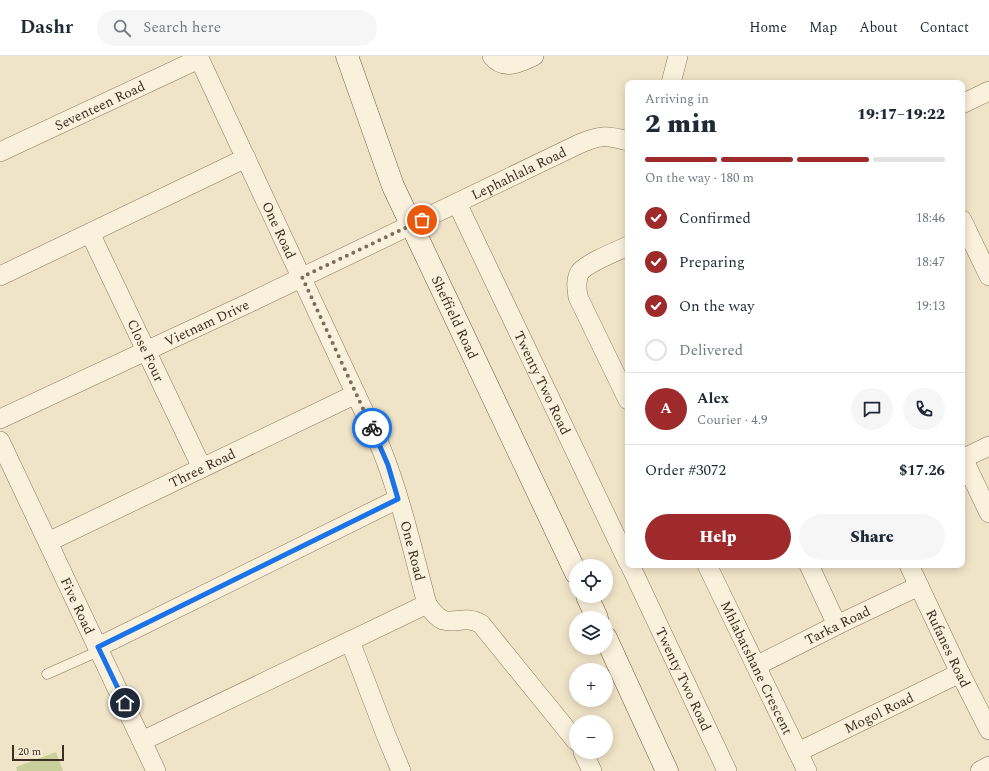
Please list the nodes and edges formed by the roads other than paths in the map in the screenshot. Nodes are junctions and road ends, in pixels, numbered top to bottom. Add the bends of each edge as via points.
1 (347, 56) edge
2 (492, 56) edge
3 (534, 56) edge
4 (678, 56) edge
5 (198, 57) edge
6 (672, 80) edge
7 (989, 91) edge
8 (965, 103) edge
9 (625, 140) edge
10 (0, 152) edge
11 (246, 158) junction
12 (457, 203) junction
13 (412, 225) junction
14 (965, 226) edge
15 (90, 233) junction
16 (625, 247) edge
17 (0, 276) edge
18 (989, 276) edge
19 (302, 277) junction
20 (146, 350) junction
21 (356, 394) junction
22 (625, 394) edge
23 (0, 419) edge
24 (0, 440) edge
25 (989, 446) edge
26 (965, 457) edge
27 (965, 464) edge
28 (202, 468) junction
29 (398, 499) junction
30 (989, 513) edge
31 (48, 542) junction
32 (625, 556) edge
33 (569, 559) edge
34 (631, 568) edge
35 (708, 568) edge
36 (810, 568) edge
37 (910, 568) edge
38 (919, 586) junction
39 (427, 604) junction
40 (837, 625) junction
41 (350, 640) junction
42 (98, 649) junction
43 (613, 653) edge
44 (756, 666) junction
45 (960, 673) junction
46 (48, 674) dead end
47 (989, 730) edge
48 (569, 732) edge
49 (142, 741) junction
50 (798, 752) junction
51 (586, 759) edge
52 (989, 766) edge
53 (156, 771) edge
54 (401, 771) edge
55 (592, 771) edge
56 (667, 771) edge
57 (727, 771) edge
58 (807, 771) edge
59 (980, 771) edge

1 - 13 street, Sheffield Road via 393,186
2 - 3 street via 497,62 505,64
4 - 6 street
5 - 10 street, Seventeen Road
5 - 11 street, One Road
7 - 8 street
9 - 12 street, Lephahlala Road via 611,137 592,139
11 - 15 street
11 - 19 street, One Road
12 - 13 street, Lephahlala Road
12 - 32 street, Twenty Two Road
13 - 19 street, Vietnam Drive
13 - 33 street, Sheffield Road
14 - 18 street
15 - 17 street
15 - 20 street, Close Four
16 - 22 street via 587,266 581,272 576,287 578,297
19 - 20 street, Vietnam Drive
19 - 21 street, One Road
20 - 23 street, Vietnam Drive
20 - 28 street, Close Four
21 - 28 street, Three Road
21 - 29 street, One Road via 388,465
24 - 31 street, Five Road
25 - 26 street
27 - 30 street
28 - 31 street, Three Road
29 - 39 street, One Road
29 - 42 street
31 - 42 street, Five Road
34 - 57 street, Twenty Two Road
35 - 44 street, Mhlabatshane Crescent
36 - 40 street
37 - 38 street, Rufanes Road
38 - 40 street, Tarka Road
38 - 45 street, Rufanes Road
39 - 41 street
39 - 48 street via 444,620 471,620 481,624
40 - 44 street, Tarka Road
41 - 49 street
41 - 54 street
42 - 46 lane
42 - 49 street, Five Road
43 - 56 street
44 - 50 street, Mhlabatshane Crescent
45 - 47 street, Rufanes Road
45 - 50 street, Mogol Road
49 - 53 street, Five Road
50 - 58 street, Mhlabatshane Crescent
51 - 55 street
52 - 59 street

